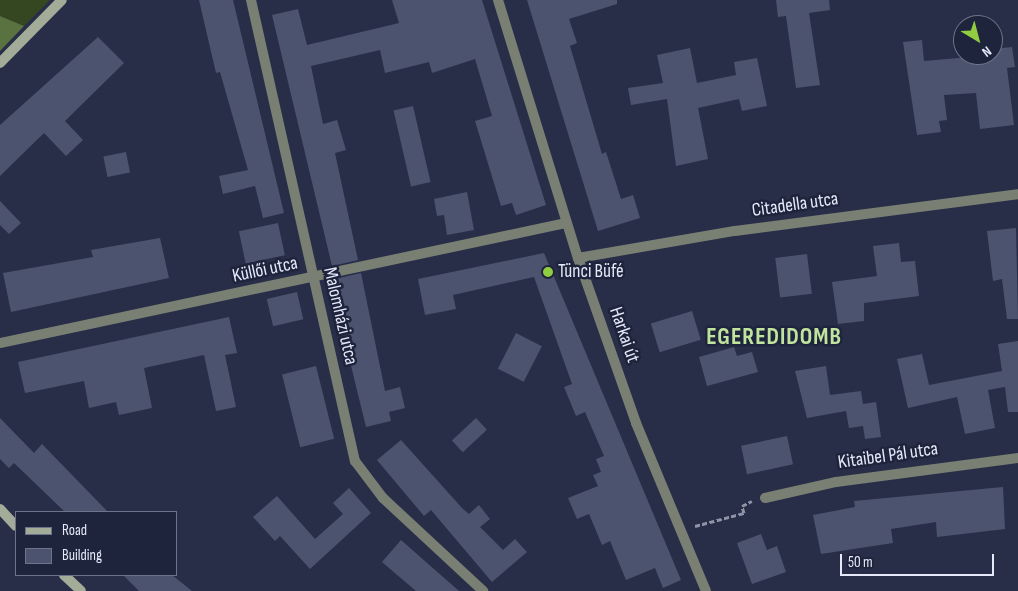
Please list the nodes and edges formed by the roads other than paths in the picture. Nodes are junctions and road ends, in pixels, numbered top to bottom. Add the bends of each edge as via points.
1 (62, 0) edge
2 (251, 0) edge
3 (498, 0) edge
4 (0, 64) edge
5 (1018, 194) edge
6 (566, 224) junction
7 (578, 258) junction
8 (314, 277) junction
9 (0, 344) edge
10 (1018, 458) edge
11 (765, 498) dead end
12 (0, 509) edge
13 (15, 525) edge
14 (65, 576) edge
15 (81, 591) edge
16 (483, 591) edge
17 (706, 591) edge

1 - 4 main road
2 - 8 street, Malomházi utca
3 - 6 street, Harkai út
5 - 7 street, Citadella utca via 735,231
6 - 7 street, Harkai út
6 - 8 street, Küllői utca
7 - 17 street, Harkai út via 636,423
8 - 9 street, Küllői utca
8 - 16 street, Malomházi utca via 354,460 383,498
10 - 11 street, Kitaibel Pál utca via 828,483
12 - 13 main road
14 - 15 main road

